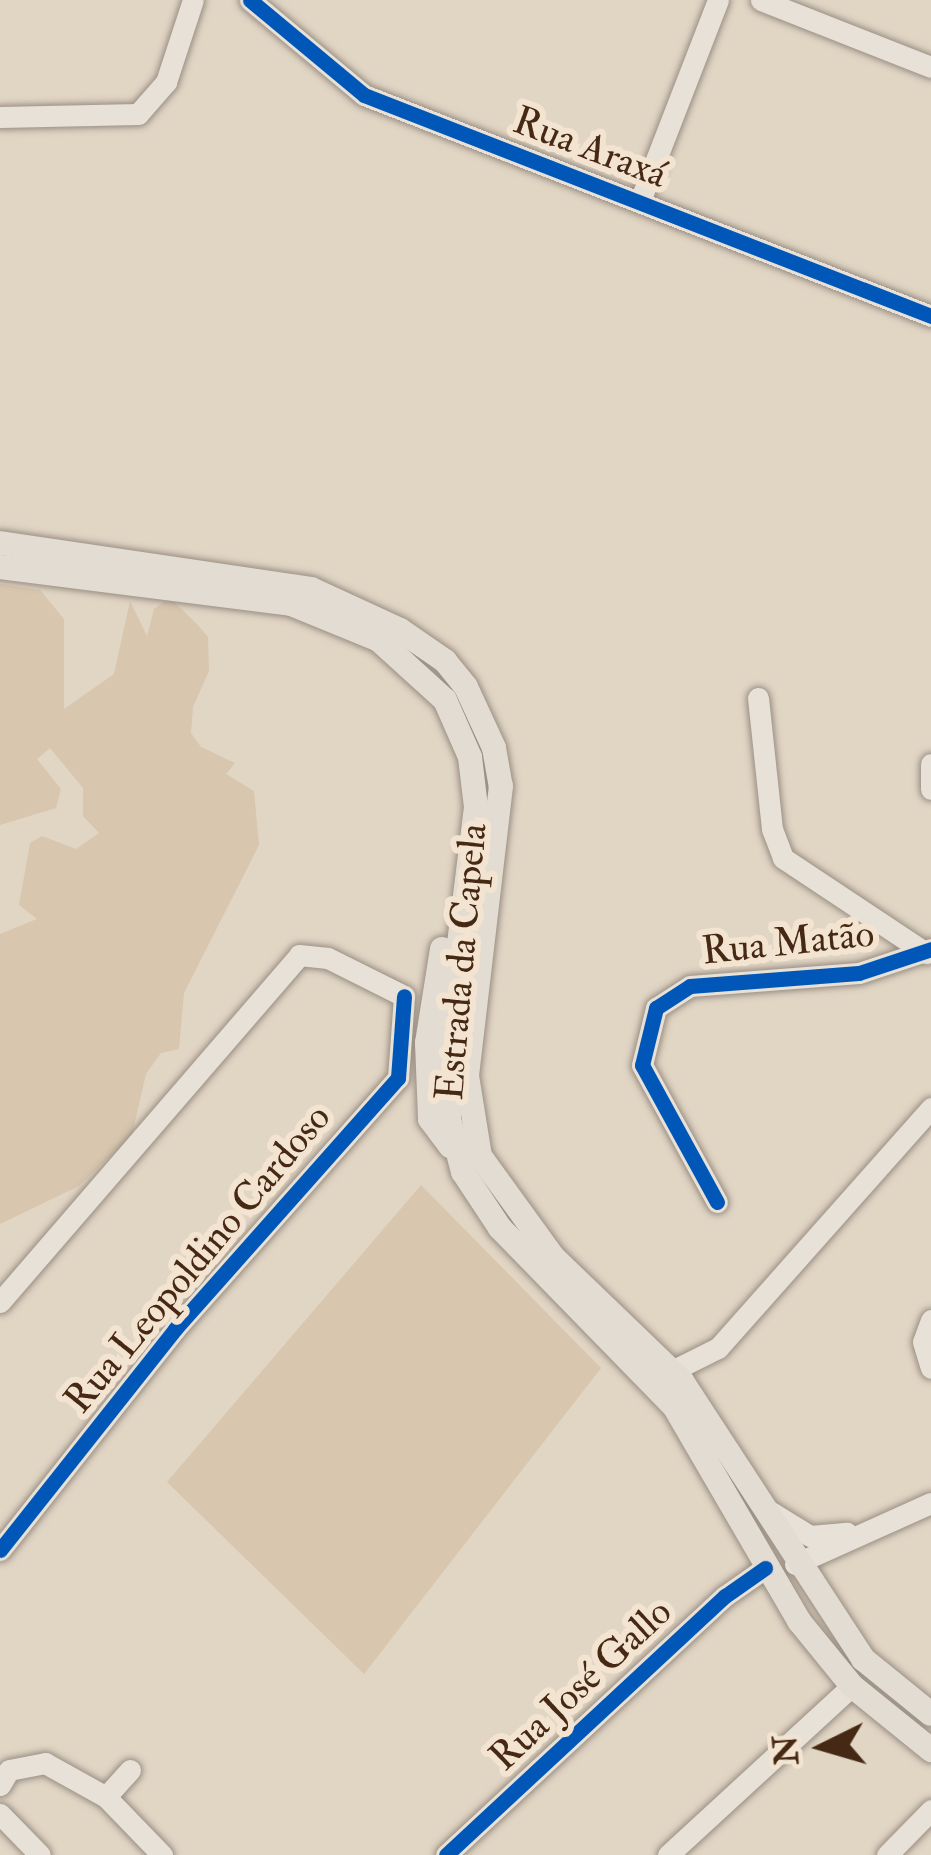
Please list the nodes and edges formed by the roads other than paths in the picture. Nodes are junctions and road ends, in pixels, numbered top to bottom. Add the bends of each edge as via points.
1 (193, 0) edge
2 (250, 0) edge
3 (718, 0) edge
4 (761, 0) edge
5 (931, 67) edge
6 (0, 117) edge
7 (640, 201) junction
8 (931, 316) edge
9 (0, 543) edge
10 (0, 567) edge
11 (758, 698) dead end
12 (931, 764) edge
13 (931, 789) edge
14 (469, 927) junction
15 (929, 951) edge
16 (436, 982) junction
17 (404, 996) junction
18 (398, 1078) junction
19 (429, 1102) junction
20 (931, 1108) edge
21 (457, 1152) junction
22 (717, 1202) dead end
23 (0, 1302) edge
24 (931, 1320) edge
25 (931, 1368) edge
26 (672, 1371) junction
27 (931, 1503) edge
28 (760, 1505) junction
29 (888, 1522) junction
30 (0, 1550) edge
31 (795, 1564) junction
32 (765, 1568) junction
33 (853, 1686) junction
34 (931, 1714) edge
35 (931, 1750) edge
36 (130, 1770) dead end
37 (0, 1784) edge
38 (106, 1797) junction
39 (931, 1810) edge
40 (0, 1814) edge
41 (902, 1850) edge
42 (40, 1855) edge
43 (162, 1855) edge
44 (446, 1855) edge
45 (668, 1855) edge

1 - 6 street via 166,82 138,114
2 - 7 street, Rua Araxá via 364,94
3 - 7 street
4 - 5 street
7 - 8 street, Rua Araxá
9 - 14 main road, Estrada da Capela via 199,566 311,589 363,608 445,661 483,719 501,785
10 - 14 main road, Estrada da Capela via 227,591 343,620 379,640 445,700 470,757 476,807
11 - 15 street via 772,830 783,858
12 - 13 street
14 - 16 main road via 450,914
14 - 21 main road, Estrada da Capela via 447,1089
14 - 26 main road, Estrada da Capela via 467,1076 480,1156 553,1257
15 - 22 street, Rua Matão via 860,973 690,986 656,1008 642,1064
16 - 17 street
16 - 19 main road
17 - 18 street
17 - 23 street via 328,958 299,956
18 - 19 street
18 - 30 street, Rua Leopoldino Cardoso via 175,1329
19 - 21 main road via 430,1119
20 - 26 street via 718,1348
21 - 32 main road, Estrada da Capela via 478,1202 500,1228 674,1406
24 - 25 street via 923,1342
26 - 28 main road, Estrada da Capela
27 - 29 street
28 - 29 street via 810,1536
28 - 31 main road, Estrada da Capela
29 - 31 street
31 - 34 main road, Estrada da Capela via 863,1659
32 - 33 main road, Estrada da Capela
32 - 44 street, Rua José Gallo
33 - 35 main road, Estrada da Capela
33 - 45 street
36 - 38 street
37 - 38 street via 9,1770 45,1763
38 - 43 street
39 - 41 street
40 - 42 street

